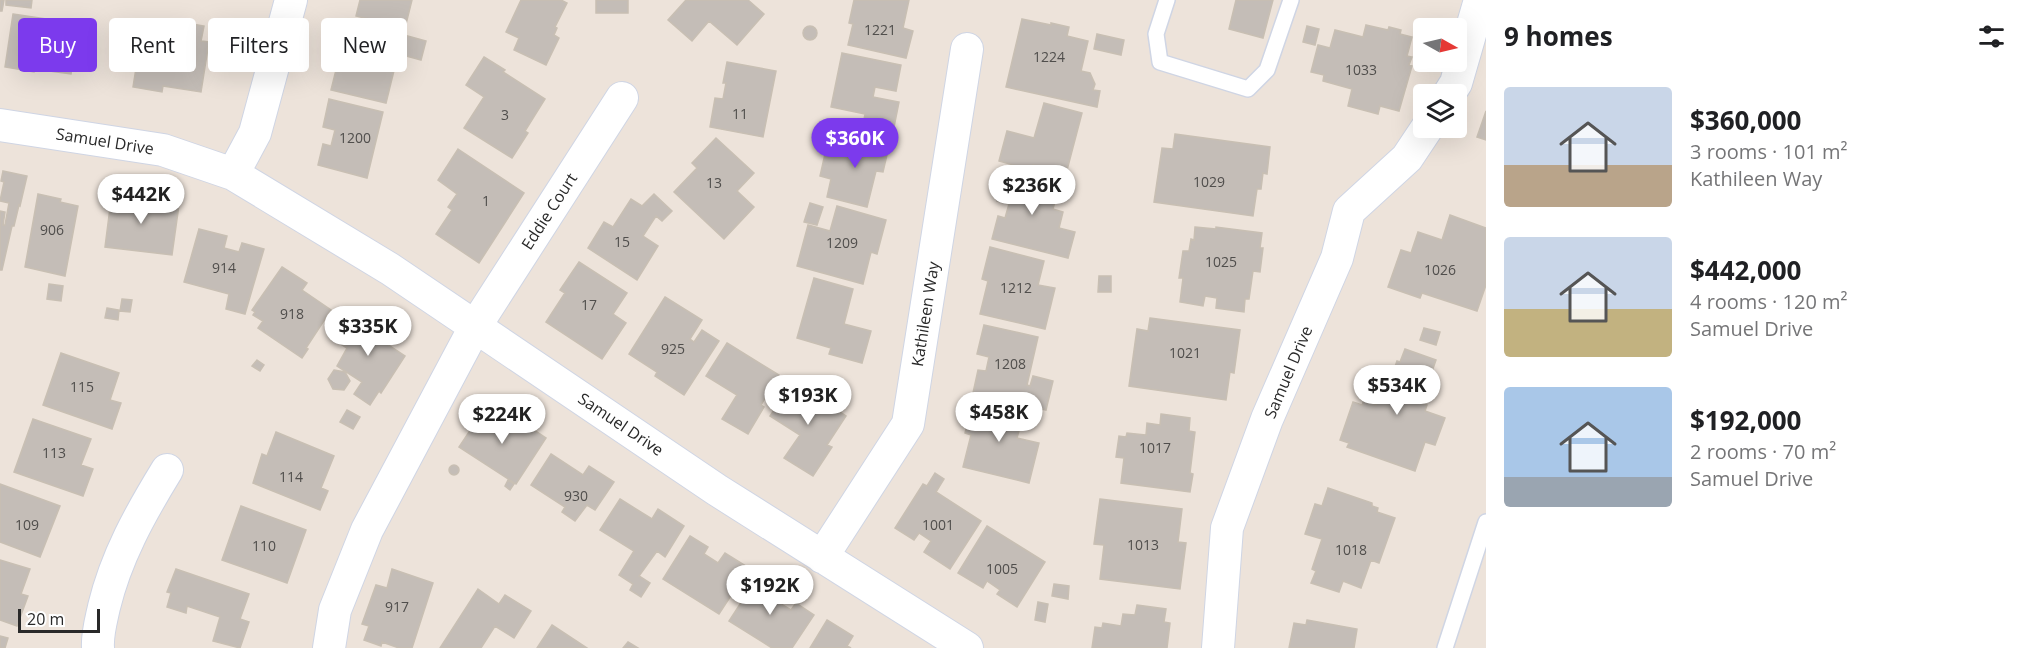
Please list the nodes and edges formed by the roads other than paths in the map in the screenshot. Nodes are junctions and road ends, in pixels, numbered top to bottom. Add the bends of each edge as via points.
1 (291, 0) edge
2 (1167, 0) edge
3 (1291, 0) edge
4 (1480, 0) edge
5 (968, 49) dead end
6 (1455, 84) edge
7 (622, 98) dead end
8 (0, 125) edge
9 (1420, 138) edge
10 (233, 174) junction
11 (476, 325) junction
12 (168, 470) dead end
13 (1486, 522) edge
14 (822, 557) junction
15 (98, 648) edge
16 (329, 648) edge
17 (967, 648) edge
18 (1218, 648) edge
19 (1445, 648) edge

1 - 10 street via 255,133
2 - 3 lane via 1156,34 1160,62 1248,89 1267,70
4 - 6 street
5 - 14 street, Kathileen Way via 908,424
7 - 11 street, Eddie Court
8 - 10 street, Samuel Drive via 163,150
9 - 18 street, Samuel Drive via 1407,158 1349,211 1337,258 1267,419 1227,528
10 - 11 street, Samuel Drive
11 - 14 street, Samuel Drive
11 - 16 street, Eddie Court via 367,530 335,610
12 - 15 street via 137,519 111,578 97,636
13 - 19 lane
14 - 17 street, Samuel Drive

